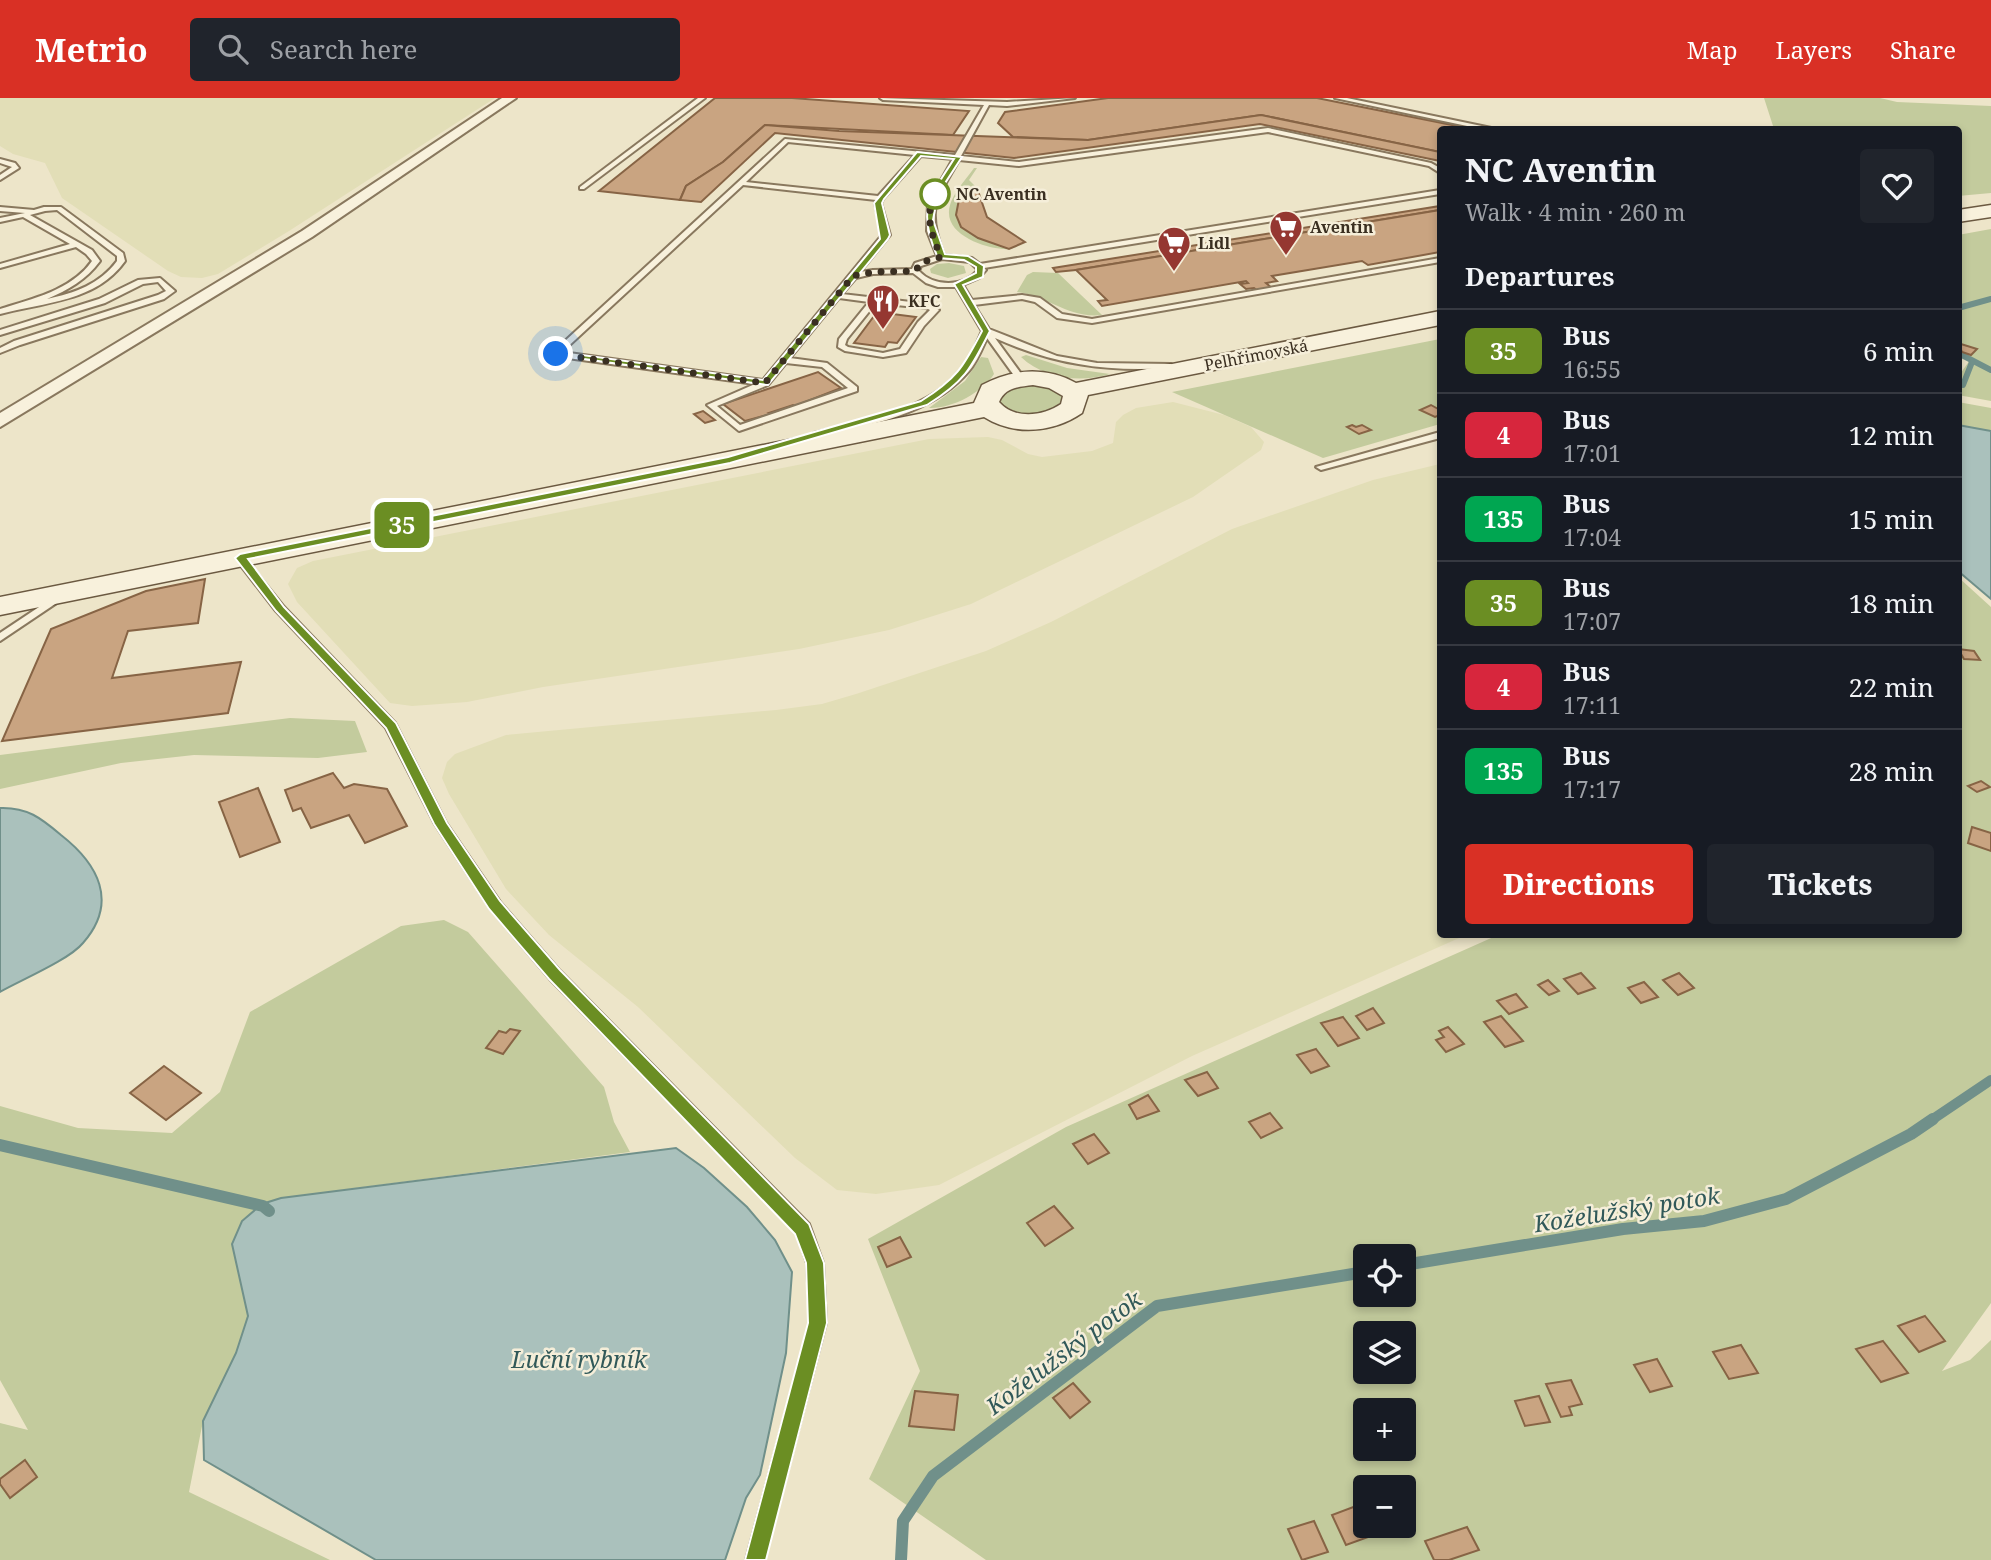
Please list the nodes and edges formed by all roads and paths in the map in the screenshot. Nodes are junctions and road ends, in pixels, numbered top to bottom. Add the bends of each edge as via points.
1 (510, 98) edge
2 (702, 98) edge
3 (883, 98) edge
4 (1072, 98) edge
5 (1338, 98) edge
6 (987, 104) junction
7 (1478, 126) edge
8 (919, 154) junction
9 (958, 157) junction
10 (0, 161) edge
11 (1437, 168) edge
12 (0, 178) edge
13 (741, 183) junction
14 (582, 188) dead end
15 (1437, 192) edge
16 (880, 198) junction
17 (0, 209) edge
18 (1991, 211) edge
19 (34, 212) junction
20 (24, 215) junction
21 (1962, 215) edge
22 (0, 220) edge
23 (76, 245) junction
24 (941, 257) junction
25 (1437, 261) edge
26 (0, 266) edge
27 (980, 266) junction
28 (915, 271) junction
29 (853, 276) junction
30 (958, 284) junction
31 (837, 296) junction
32 (874, 300) junction
33 (969, 303) junction
34 (12, 308) junction
35 (0, 312) edge
36 (1437, 319) edge
37 (986, 331) junction
38 (0, 333) edge
39 (0, 351) edge
40 (784, 360) junction
41 (1207, 364) junction
42 (1021, 379) junction
43 (765, 383) junction
44 (1072, 391) junction
45 (710, 405) joint
46 (989, 408) junction
47 (0, 421) edge
48 (1437, 436) edge
49 (730, 460) junction
50 (1321, 467) dead end
51 (240, 558) junction
52 (65, 593) junction
53 (0, 606) edge
54 (0, 638) edge
55 (755, 1560) edge

1 - 47 street via 307,234
2 - 14 lane
3 - 6 lane
4 - 6 lane
5 - 7 lane
6 - 9 lane
8 - 9 lane
8 - 13 lane via 787,140
8 - 16 lane
9 - 11 lane via 1019,164 1268,131
9 - 24 lane via 931,203 931,231
10 - 12 lane via 16,168
13 - 16 lane
13 - 43 lane via 556,354
15 - 27 lane
16 - 29 lane via 886,235
17 - 19 lane
18 - 21 main road
19 - 20 lane
19 - 34 lane via 61,209 113,249 121,261 112,274 86,290
20 - 22 lane
20 - 23 lane
23 - 26 lane
23 - 34 lane via 96,261 91,271
24 - 27 lane via 965,258
24 - 28 lane via 922,262
25 - 33 lane via 1092,321 1060,316 1037,300 1022,297
27 - 30 lane via 980,275
28 - 29 lane
28 - 30 lane via 928,282
29 - 31 lane
30 - 33 lane
31 - 32 lane
31 - 40 lane
32 - 32 lane via 843,340 845,349 883,355 903,351 935,310
33 - 37 lane
34 - 35 lane
36 - 41 main road, Pelhřimovská
37 - 41 lane via 1031,352 1080,365 1129,369
37 - 42 lane
37 - 49 lane via 966,370 924,403
38 - 39 lane via 102,301 141,282 160,280 171,291
40 - 43 lane
40 - 45 lane via 824,365 854,389 739,428
41 - 44 main road, Pelhřimovská
42 - 44 main road via 1045,379
42 - 46 main road via 990,390
43 - 45 lane
44 - 46 main road via 1073,408 1052,425 1014,420
46 - 49 main road
48 - 50 lane
49 - 51 main road
51 - 52 main road
51 - 55 lane via 280,609 391,726 441,824 495,905 555,975 803,1229 815,1263 818,1323
52 - 53 main road
52 - 54 lane

